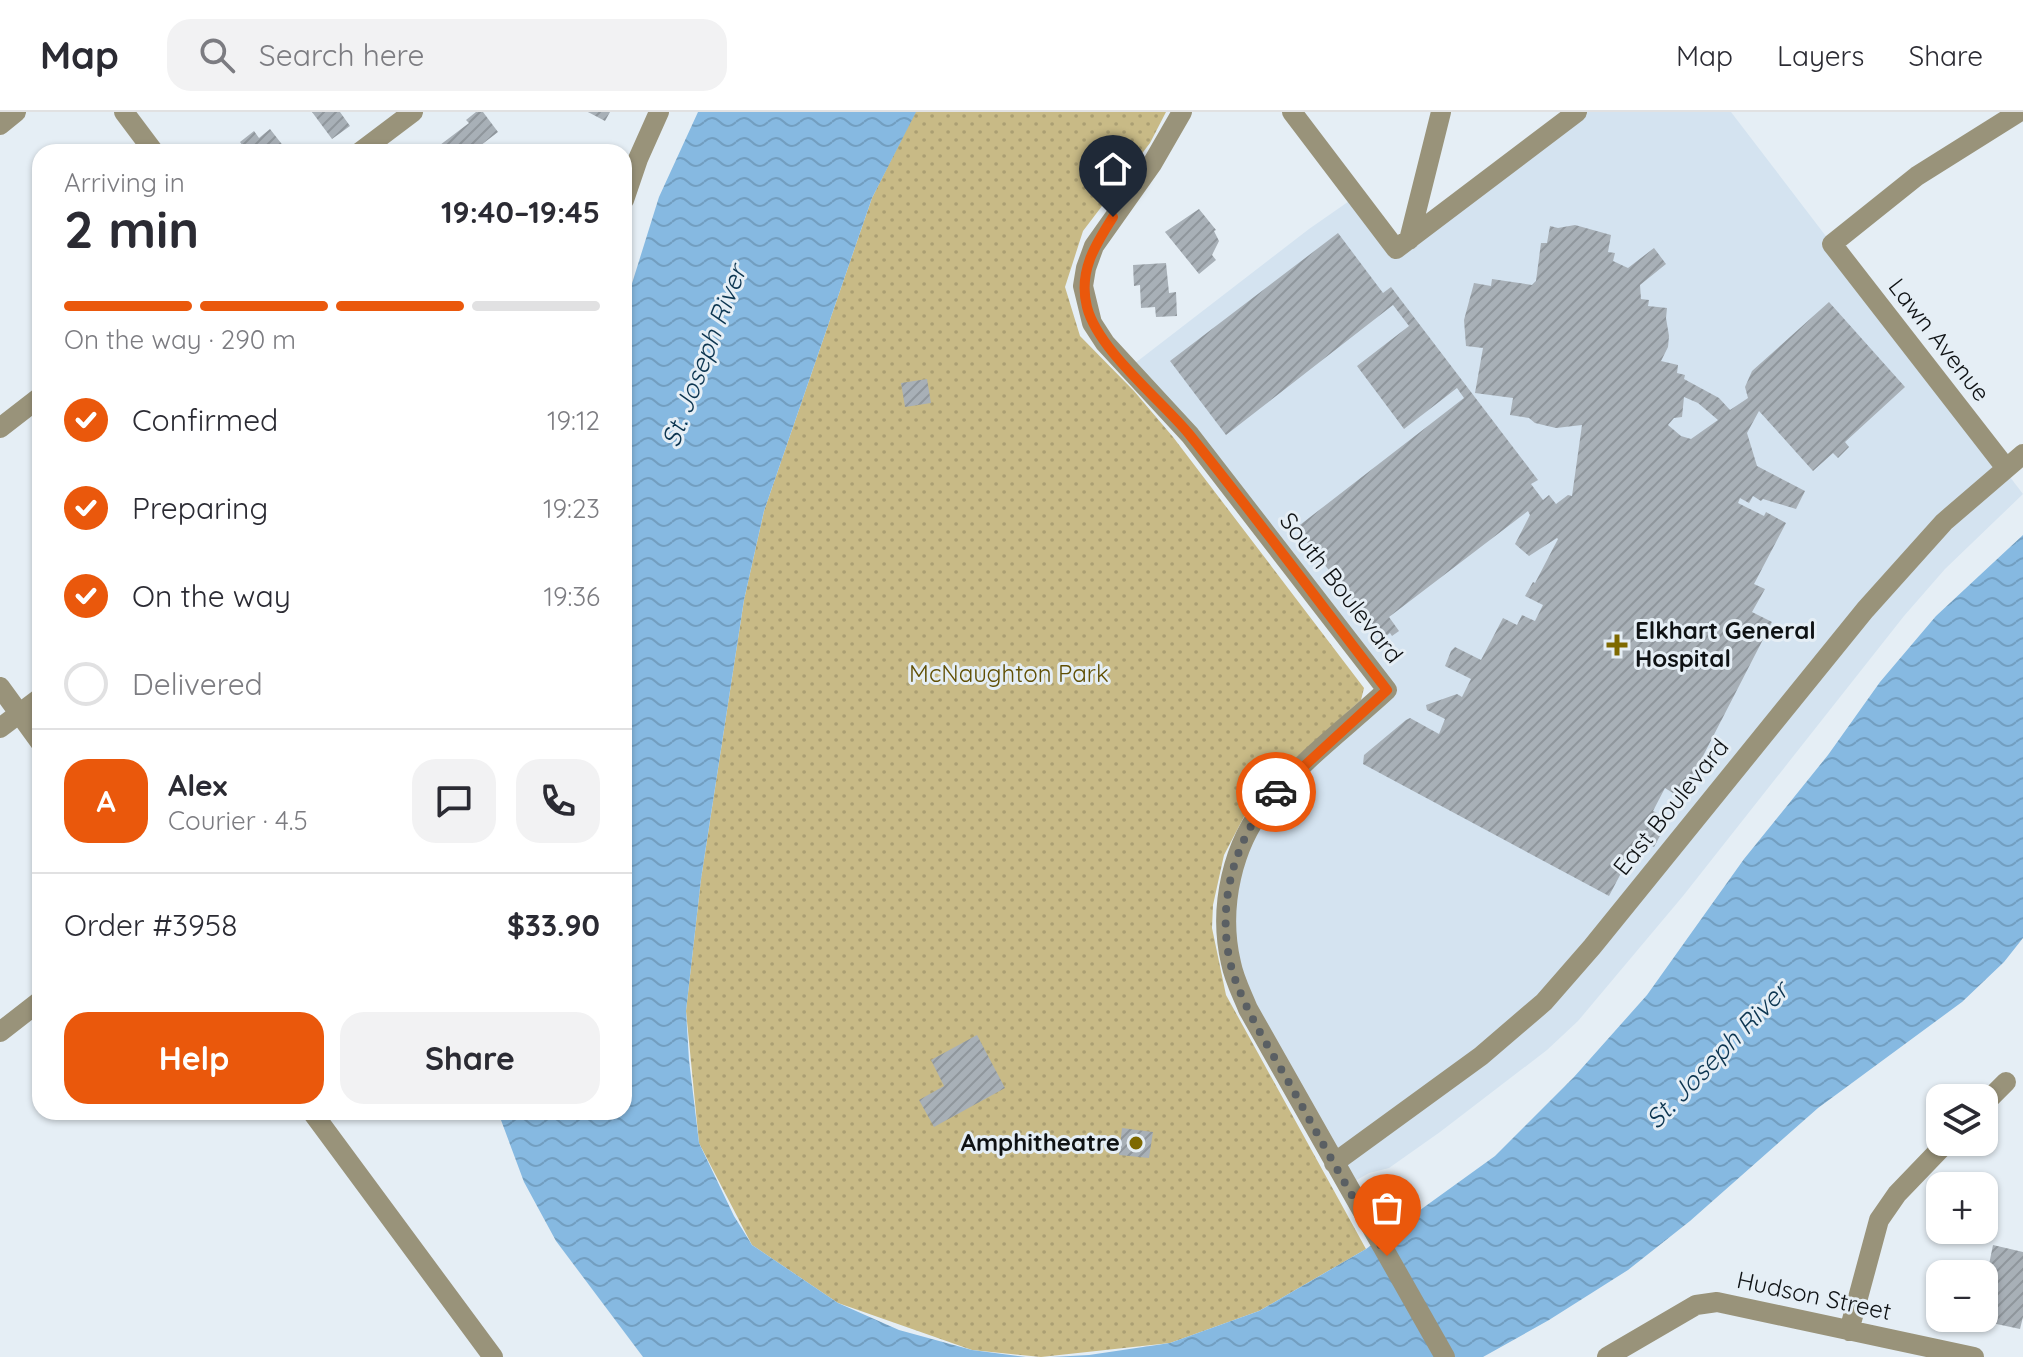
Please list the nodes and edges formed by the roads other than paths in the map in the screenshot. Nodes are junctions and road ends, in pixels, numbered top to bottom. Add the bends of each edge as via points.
1 (16, 112) edge
2 (124, 112) edge
3 (413, 112) edge
4 (659, 112) edge
5 (1182, 112) edge
6 (1292, 112) edge
7 (1441, 112) edge
8 (1577, 112) edge
9 (2019, 112) edge
10 (0, 125) edge
11 (148, 144) edge
12 (371, 144) edge
13 (632, 177) edge
14 (1403, 245) junction
15 (32, 403) edge
16 (0, 428) edge
17 (2023, 454) edge
18 (2006, 468) junction
19 (0, 687) edge
20 (32, 704) edge
21 (19, 713) junction
22 (0, 728) edge
23 (32, 731) edge
24 (32, 1007) edge
25 (0, 1032) edge
26 (2006, 1082) dead end
27 (1998, 1090) edge
28 (323, 1120) edge
29 (1934, 1156) edge
30 (1334, 1163) junction
31 (1849, 1331) junction
32 (493, 1357) edge
33 (1445, 1357) edge
34 (1607, 1357) edge
35 (1974, 1357) edge

1 - 10 street
2 - 11 street
3 - 12 street
4 - 13 street
5 - 30 street, South Boulevard via 1094,246 1083,286 1092,323 1105,343 1190,435 1387,690 1267,802 1239,850 1230,882 1227,935 1236,980
6 - 14 street
7 - 14 street
8 - 14 street
9 - 18 street, Lawn Avenue via 1917,176 1832,244
15 - 16 street
17 - 18 street, East Boulevard
18 - 30 street, East Boulevard via 1944,522 1865,610 1544,1002 1481,1056
19 - 21 street
20 - 21 street
21 - 22 street
21 - 23 street
24 - 25 street
26 - 27 street
28 - 32 street
29 - 31 street via 1879,1220
30 - 33 street
31 - 34 street, Hudson Street via 1707,1303
31 - 35 street, Hudson Street

